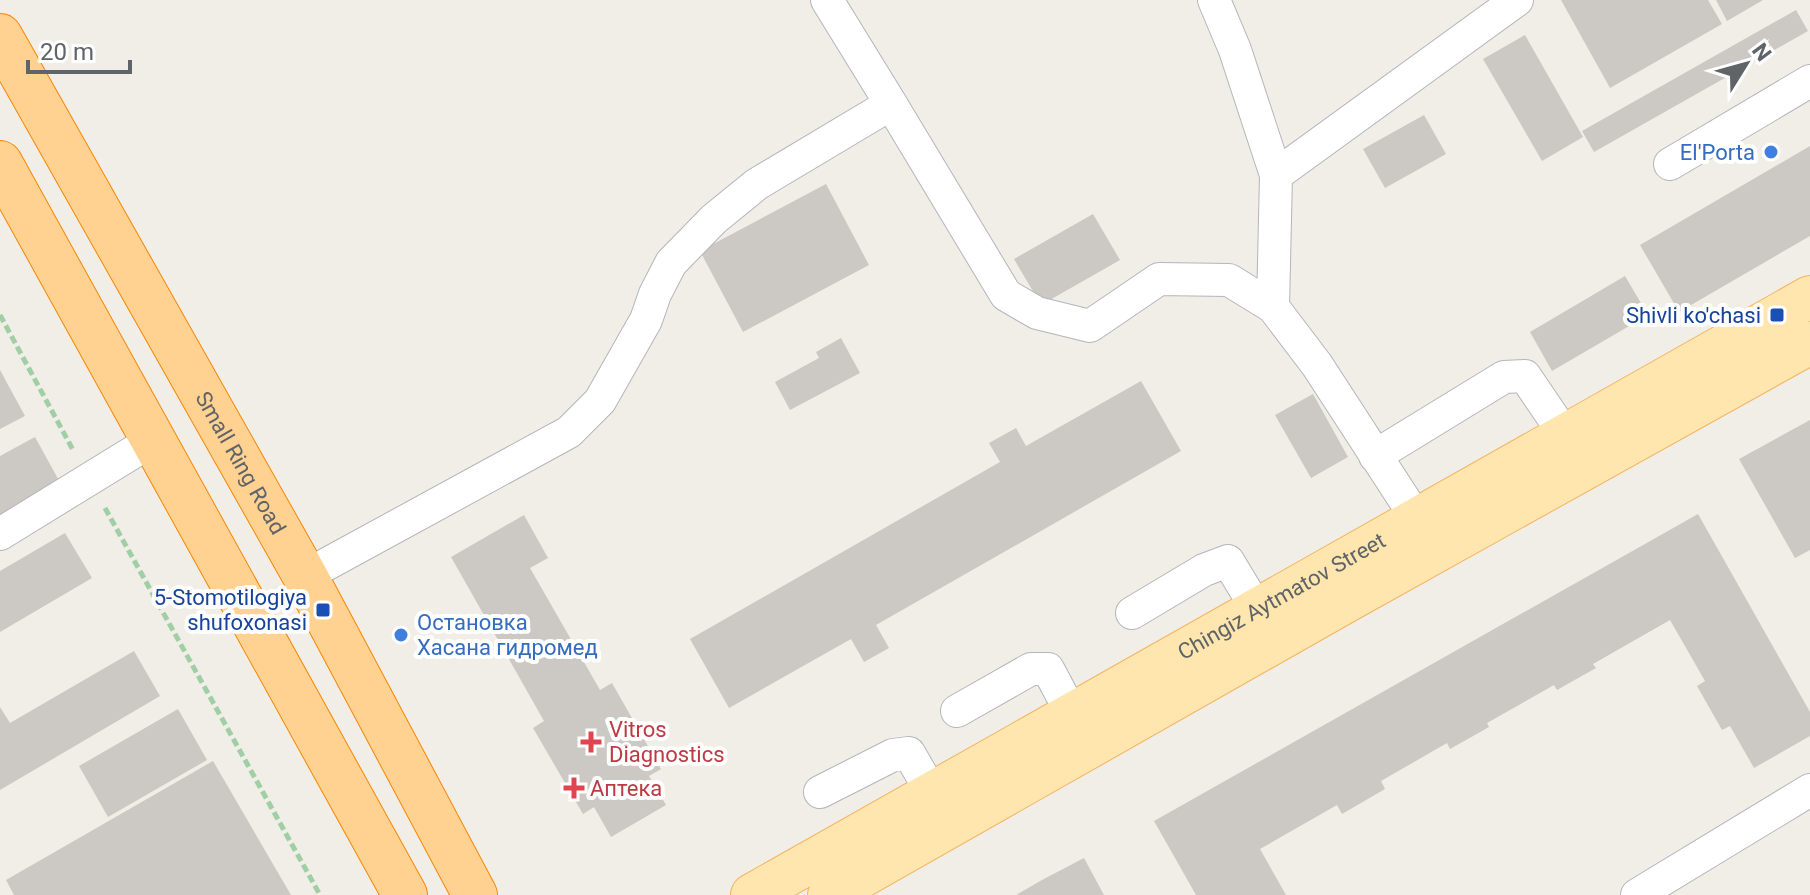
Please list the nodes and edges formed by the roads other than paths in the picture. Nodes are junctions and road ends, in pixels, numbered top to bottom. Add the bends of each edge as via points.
1 (827, 0) edge
2 (1214, 0) edge
3 (1517, 0) edge
4 (0, 36) edge
5 (1810, 81) edge
6 (891, 104) junction
7 (0, 163) edge
8 (1670, 164) dead end
9 (1276, 175) junction
10 (1810, 297) edge
11 (1273, 307) junction
12 (1810, 343) edge
13 (1565, 435) junction
14 (153, 440) junction
15 (1375, 456) junction
16 (1417, 519) junction
17 (0, 534) edge
18 (305, 576) junction
19 (1257, 609) junction
20 (1132, 613) dead end
21 (957, 711) dead end
22 (1072, 714) junction
23 (1810, 790) edge
24 (820, 792) dead end
25 (932, 793) junction
26 (405, 895) edge
27 (475, 895) edge
28 (752, 895) edge
29 (829, 895) edge
30 (1637, 895) edge

1 - 6 street
2 - 9 street
3 - 9 street
4 - 18 highway, Small Ring Road
5 - 8 street
6 - 11 street via 1006,295 1037,313 1090,326 1159,279 1229,280
6 - 18 street via 757,184 714,219 671,263 600,401 569,432
7 - 14 highway
9 - 11 street
10 - 13 main road, Chingiz Aytmatov Street
11 - 15 street
12 - 29 main road, Chingiz Aytmatov Street
13 - 15 street via 1525,376 1504,377
13 - 16 main road, Chingiz Aytmatov Street
14 - 17 street
14 - 26 highway
15 - 16 street
16 - 19 main road, Chingiz Aytmatov Street
18 - 27 highway, Small Ring Road
19 - 20 street via 1228,561
19 - 22 main road, Chingiz Aytmatov Street
21 - 22 street via 1031,669 1048,669
22 - 25 main road, Chingiz Aytmatov Street
23 - 30 street
24 - 25 street via 893,755 909,753
25 - 28 main road, Chingiz Aytmatov Street

